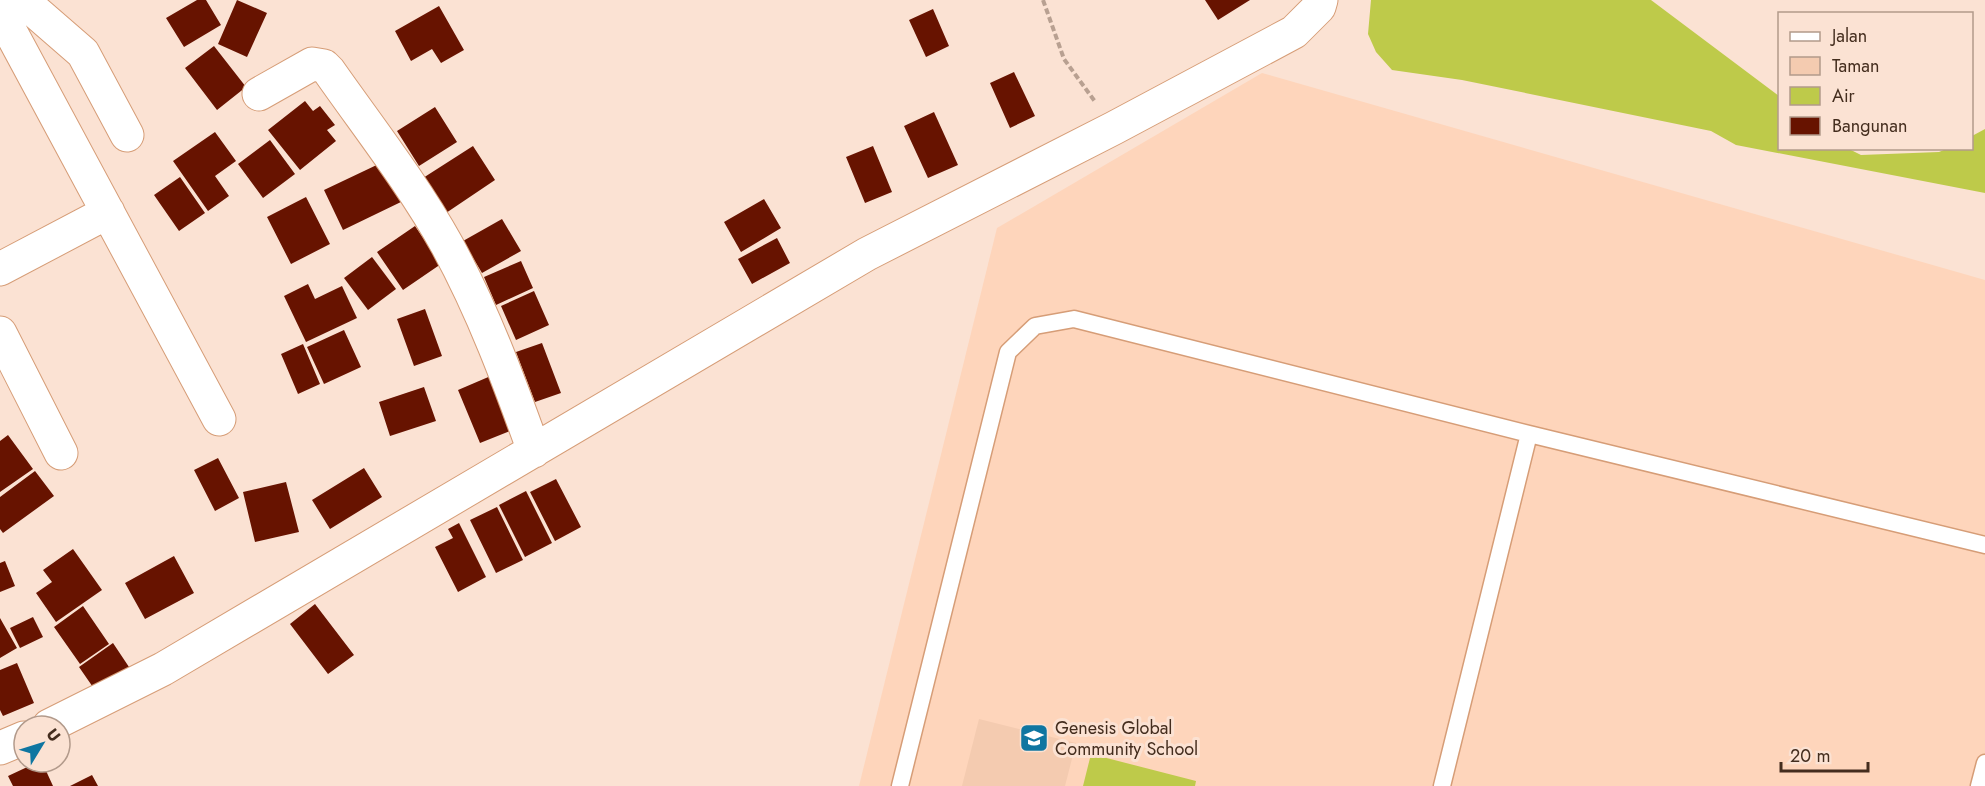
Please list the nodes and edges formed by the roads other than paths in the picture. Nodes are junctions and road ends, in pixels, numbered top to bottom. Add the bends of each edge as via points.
1 (22, 0) edge
2 (1321, 0) edge
3 (0, 12) edge
4 (260, 94) dead end
5 (127, 135) dead end
6 (108, 212) junction
7 (0, 269) edge
8 (0, 333) edge
9 (219, 419) dead end
10 (1529, 434) junction
11 (534, 451) junction
12 (61, 453) dead end
13 (1985, 545) edge
14 (72, 714) edge
15 (1985, 764) edge
16 (900, 786) edge
17 (1442, 786) edge
18 (1979, 786) edge

1 - 5 street via 83,53
2 - 11 street via 1294,32 867,254
3 - 6 street
4 - 11 street via 312,64 329,71 404,176 447,245 507,374
6 - 7 street
6 - 9 street
8 - 12 street
10 - 13 lane
10 - 16 lane via 1074,319 1035,326 1008,352
10 - 17 lane
11 - 14 street via 163,669
15 - 18 lane

